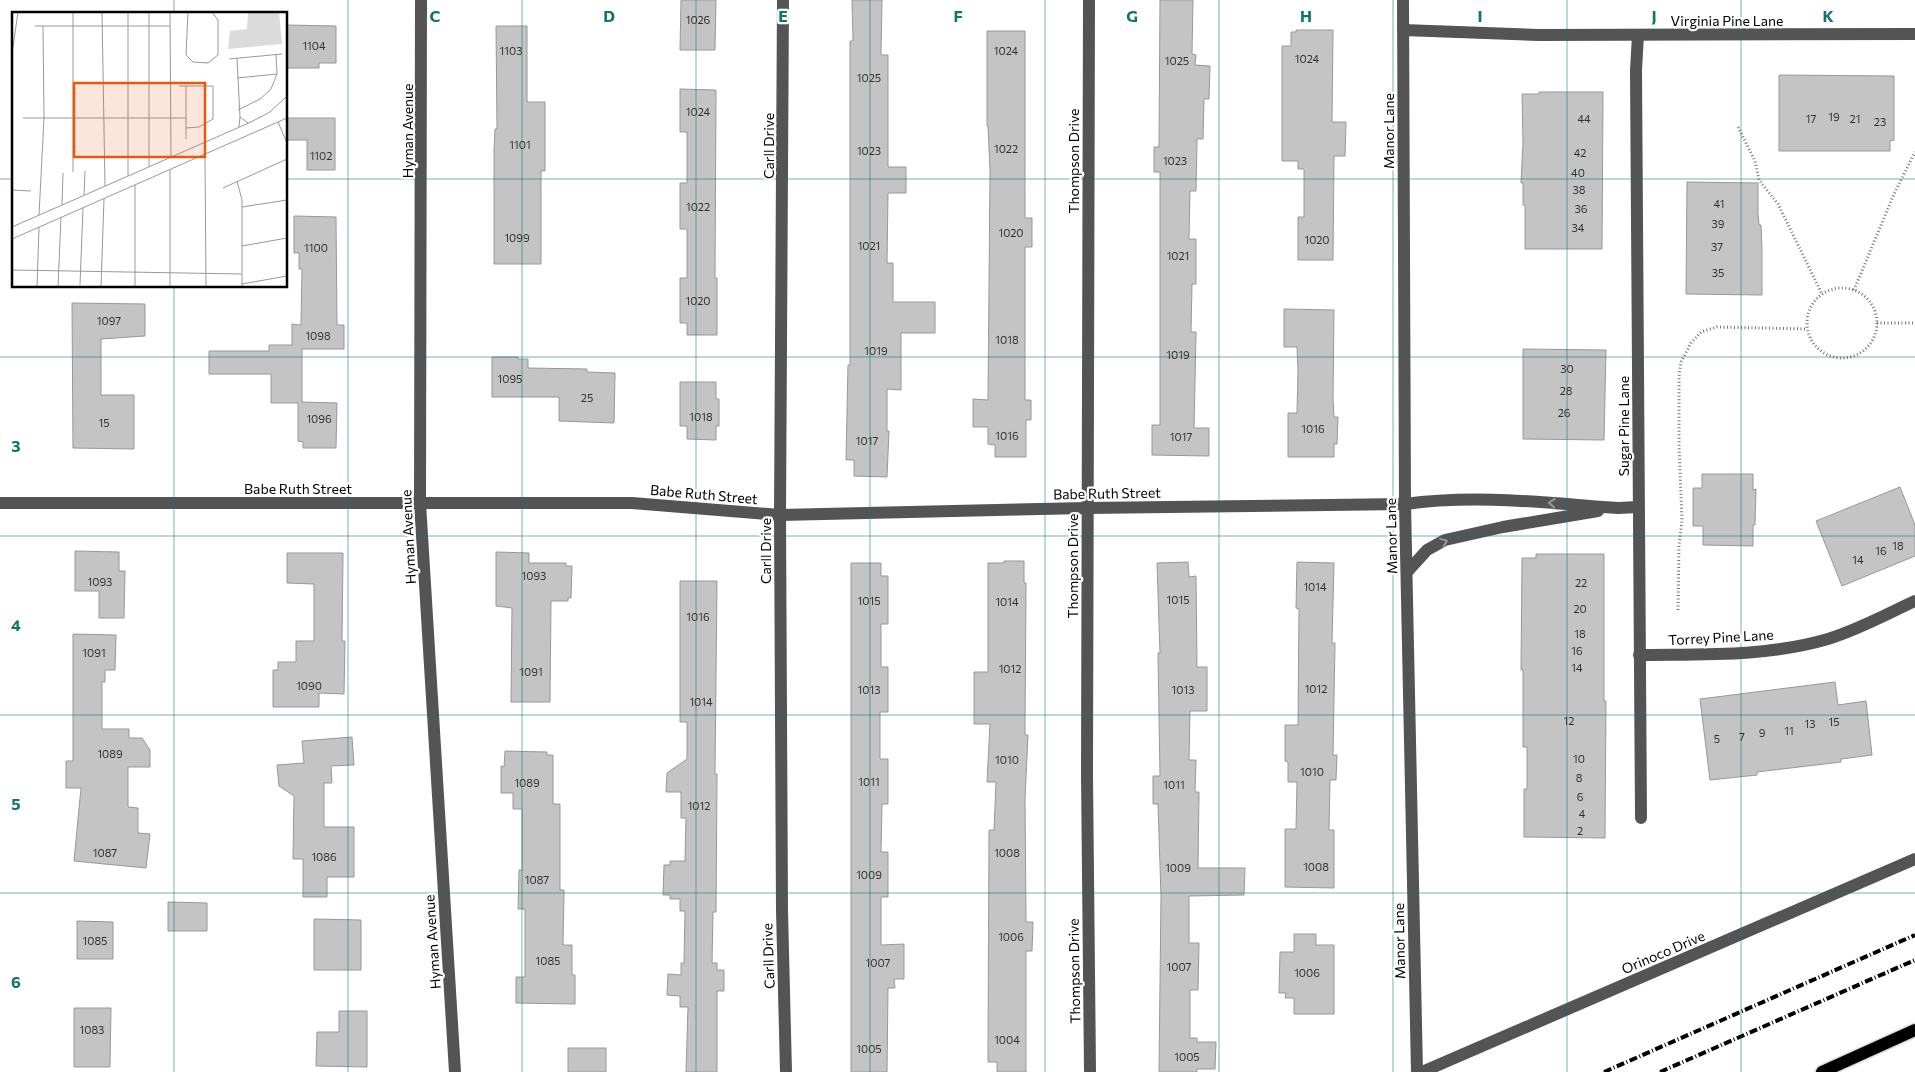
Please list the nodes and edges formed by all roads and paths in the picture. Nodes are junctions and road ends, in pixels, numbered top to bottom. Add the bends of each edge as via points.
1 (421, 0) edge
2 (783, 0) edge
3 (1089, 0) edge
4 (1403, 0) edge
5 (1403, 30) junction
6 (1915, 34) edge
7 (1638, 35) junction
8 (1738, 127) dead end
9 (1915, 152) edge
10 (1854, 290) junction
11 (1822, 294) junction
12 (1877, 323) junction
13 (1915, 323) edge
14 (1807, 329) junction
15 (0, 503) edge
16 (420, 503) junction
17 (1405, 504) junction
18 (1638, 507) junction
19 (1087, 508) junction
20 (1618, 508) junction
21 (780, 515) junction
22 (1406, 572) junction
23 (1915, 601) edge
24 (1678, 610) dead end
25 (1639, 655) junction
26 (1641, 818) dead end
27 (1915, 859) edge
28 (1915, 1030) edge
29 (455, 1072) edge
30 (786, 1072) edge
31 (1090, 1072) edge
32 (1417, 1072) edge
33 (1422, 1072) edge
34 (1822, 1072) edge

1 - 16 street, Hyman Avenue
2 - 21 street, Carll Drive
3 - 19 street, Thompson Drive
4 - 5 street, Manor Lane
5 - 7 street, Virginia Pine Lane
5 - 17 street, Manor Lane
6 - 7 street, Virginia Pine Lane
7 - 18 street, Sugar Pine Lane
8 - 11 path via 1755,161 1759,180 1778,204
9 - 10 path
10 - 11 path via 1837,288
10 - 12 path via 1868,299
11 - 14 path via 1806,316
12 - 13 path
12 - 14 path via 1873,340 1863,352 1845,359 1829,356 1815,347
14 - 24 path via 1718,328 1701,332 1681,362 1679,445 1682,521
15 - 16 street, Babe Ruth Street
16 - 21 street, Babe Ruth Street via 632,503
16 - 29 street, Hyman Avenue
17 - 19 street, Babe Ruth Street
20 -> 17 street, Babe Ruth Street via 1495,499
17 - 22 street, Manor Lane
18 - 20 street
18 - 25 street, Sugar Pine Lane
19 - 21 street, Babe Ruth Street
19 - 31 street, Thompson Drive
22 -> 20 street via 1427,550 1445,540
21 - 30 street, Carll Drive
22 - 32 street, Manor Lane
23 - 25 street, Torrey Pine Lane via 1829,639 1786,649 1739,654
25 - 26 street, Sugar Pine Lane
27 - 33 street, Orinoco Drive
28 - 34 main road

